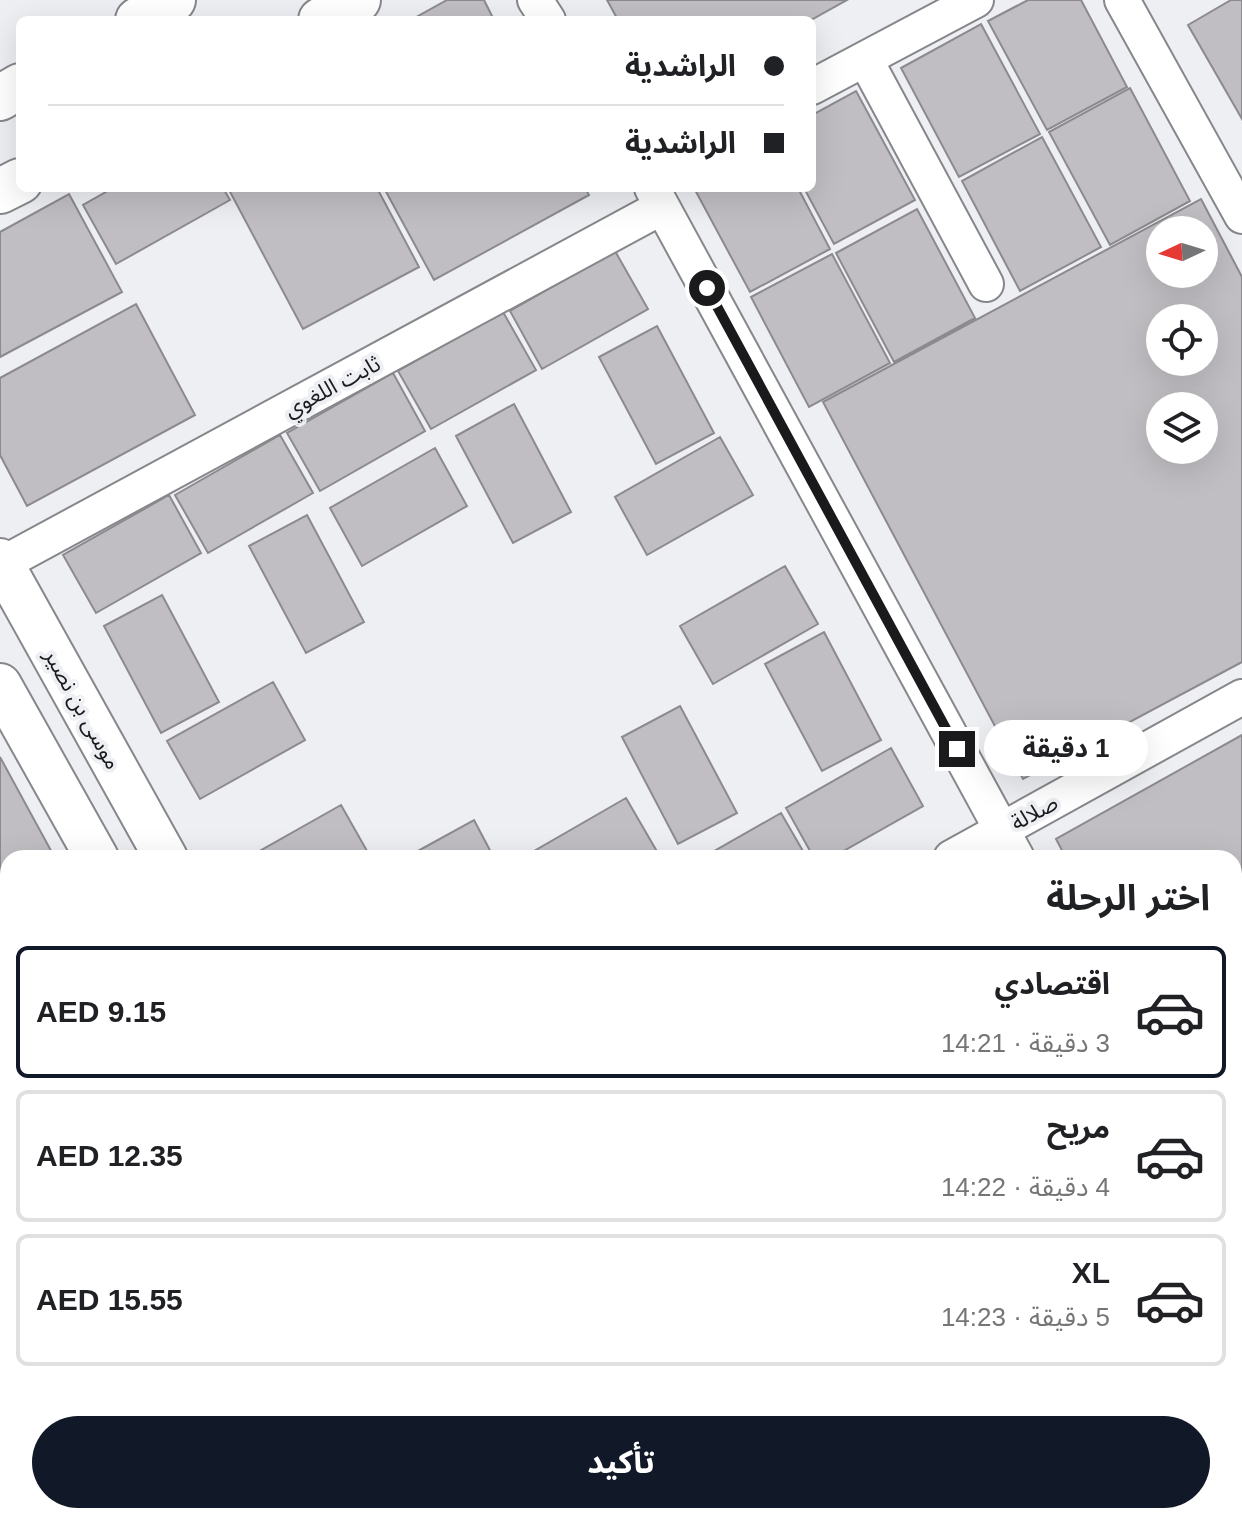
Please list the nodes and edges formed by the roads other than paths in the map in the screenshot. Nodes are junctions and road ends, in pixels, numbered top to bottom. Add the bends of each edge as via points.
1 (173, 0) edge
2 (358, 0) edge
3 (976, 0) edge
4 (1122, 0) edge
5 (145, 16) edge
6 (328, 16) edge
7 (865, 59) junction
8 (816, 85) edge
9 (657, 198) edge
10 (1242, 216) edge
11 (986, 284) dead end
12 (1, 562) edge
13 (0, 685) edge
14 (1242, 697) edge
15 (1009, 844) edge
16 (93, 850) edge
17 (162, 850) edge
18 (984, 850) edge

1 - 5 main road
2 - 6 main road
3 - 7 street
4 - 10 street
7 - 8 street
7 - 11 street
9 - 12 street, ثابت اللغوي
9 - 15 street
12 - 17 street, موسى بن نصير
13 - 16 street
14 - 15 street, صلالة
15 - 18 street, صلالة

